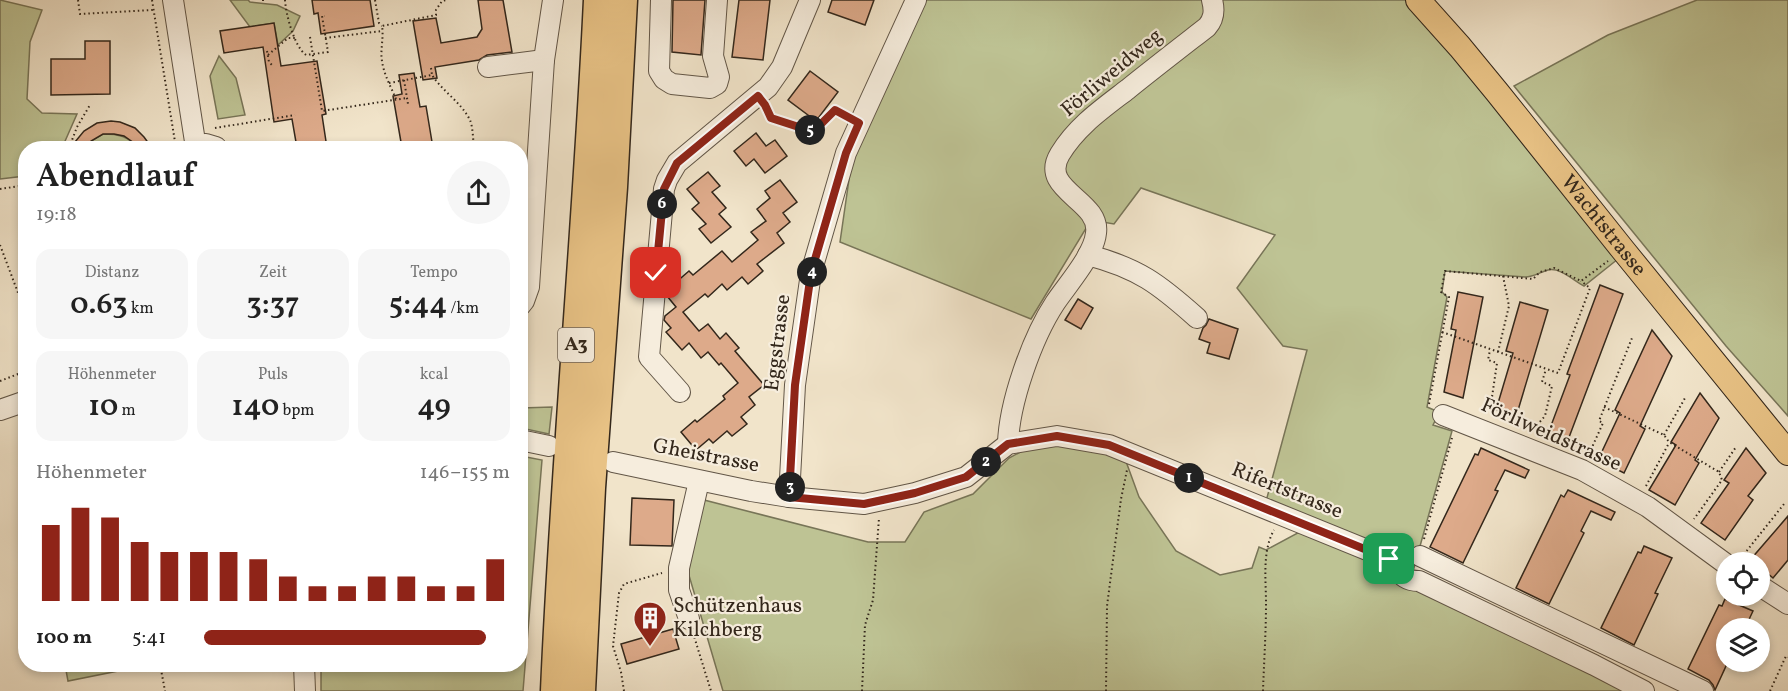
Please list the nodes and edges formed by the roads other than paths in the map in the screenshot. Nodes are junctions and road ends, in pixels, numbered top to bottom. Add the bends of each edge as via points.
1 (173, 0) edge
2 (553, 0) edge
3 (598, 0) edge
4 (623, 0) edge
5 (661, 0) edge
6 (717, 0) edge
7 (810, 0) edge
8 (916, 0) edge
9 (1212, 0) edge
10 (1418, 0) edge
11 (544, 60) junction
12 (488, 67) dead end
13 (199, 141) edge
14 (1088, 255) junction
15 (528, 290) edge
16 (1197, 318) dead end
17 (680, 392) dead end
18 (18, 404) edge
19 (0, 410) edge
20 (1448, 423) road end
21 (528, 442) edge
22 (1008, 444) junction
23 (549, 446) dead end
24 (1788, 453) edge
25 (613, 462) dead end
26 (699, 481) junction
27 (789, 497) junction
28 (1421, 549) road end
29 (1716, 557) edge
30 (1490, 589) junction
31 (1770, 592) edge
32 (1788, 604) edge
33 (1480, 610) junction
34 (689, 619) road end
35 (1662, 671) junction
36 (304, 672) edge
37 (305, 691) edge
38 (555, 691) edge
39 (581, 691) edge
40 (1644, 691) edge
41 (1653, 691) edge
42 (1703, 691) edge

1 - 13 street
2 - 11 street
3 - 38 highway, A3
4 - 39 highway, A3
5 - 6 street via 659,71 672,84 710,88 719,78 713,56
7 - 17 street via 782,67 768,87 677,163 664,189 649,357
8 - 27 street, Eggstrasse via 846,153 811,273 795,385
9 - 14 street, Förliweidweg via 1214,13 1207,27 1080,127 1059,155 1055,175 1095,221 1096,234
10 - 24 main road, Wachtstrasse
11 - 12 street
11 - 15 street
14 - 16 street via 1136,271 1163,288
14 - 22 street, Förliweidweg via 1053,305 1036,339 1019,386
18 - 19 street
20 - 29 street, Förliweidstrasse via 1582,470 1648,507
21 - 23 street
22 - 27 street, Rifertstrasse via 966,477 915,493 864,504
22 - 33 street, Rifertstrasse via 1057,436 1109,445 1389,559 1407,580 1419,580
25 - 26 street, Gheistrasse
26 - 27 street, Gheistrasse
26 - 34 street via 679,568 679,590
28 - 30 street
30 - 33 street
30 - 35 street
31 - 32 street
33 - 40 street, Rifertstrasse
35 - 41 street
35 - 42 street
36 - 37 street

